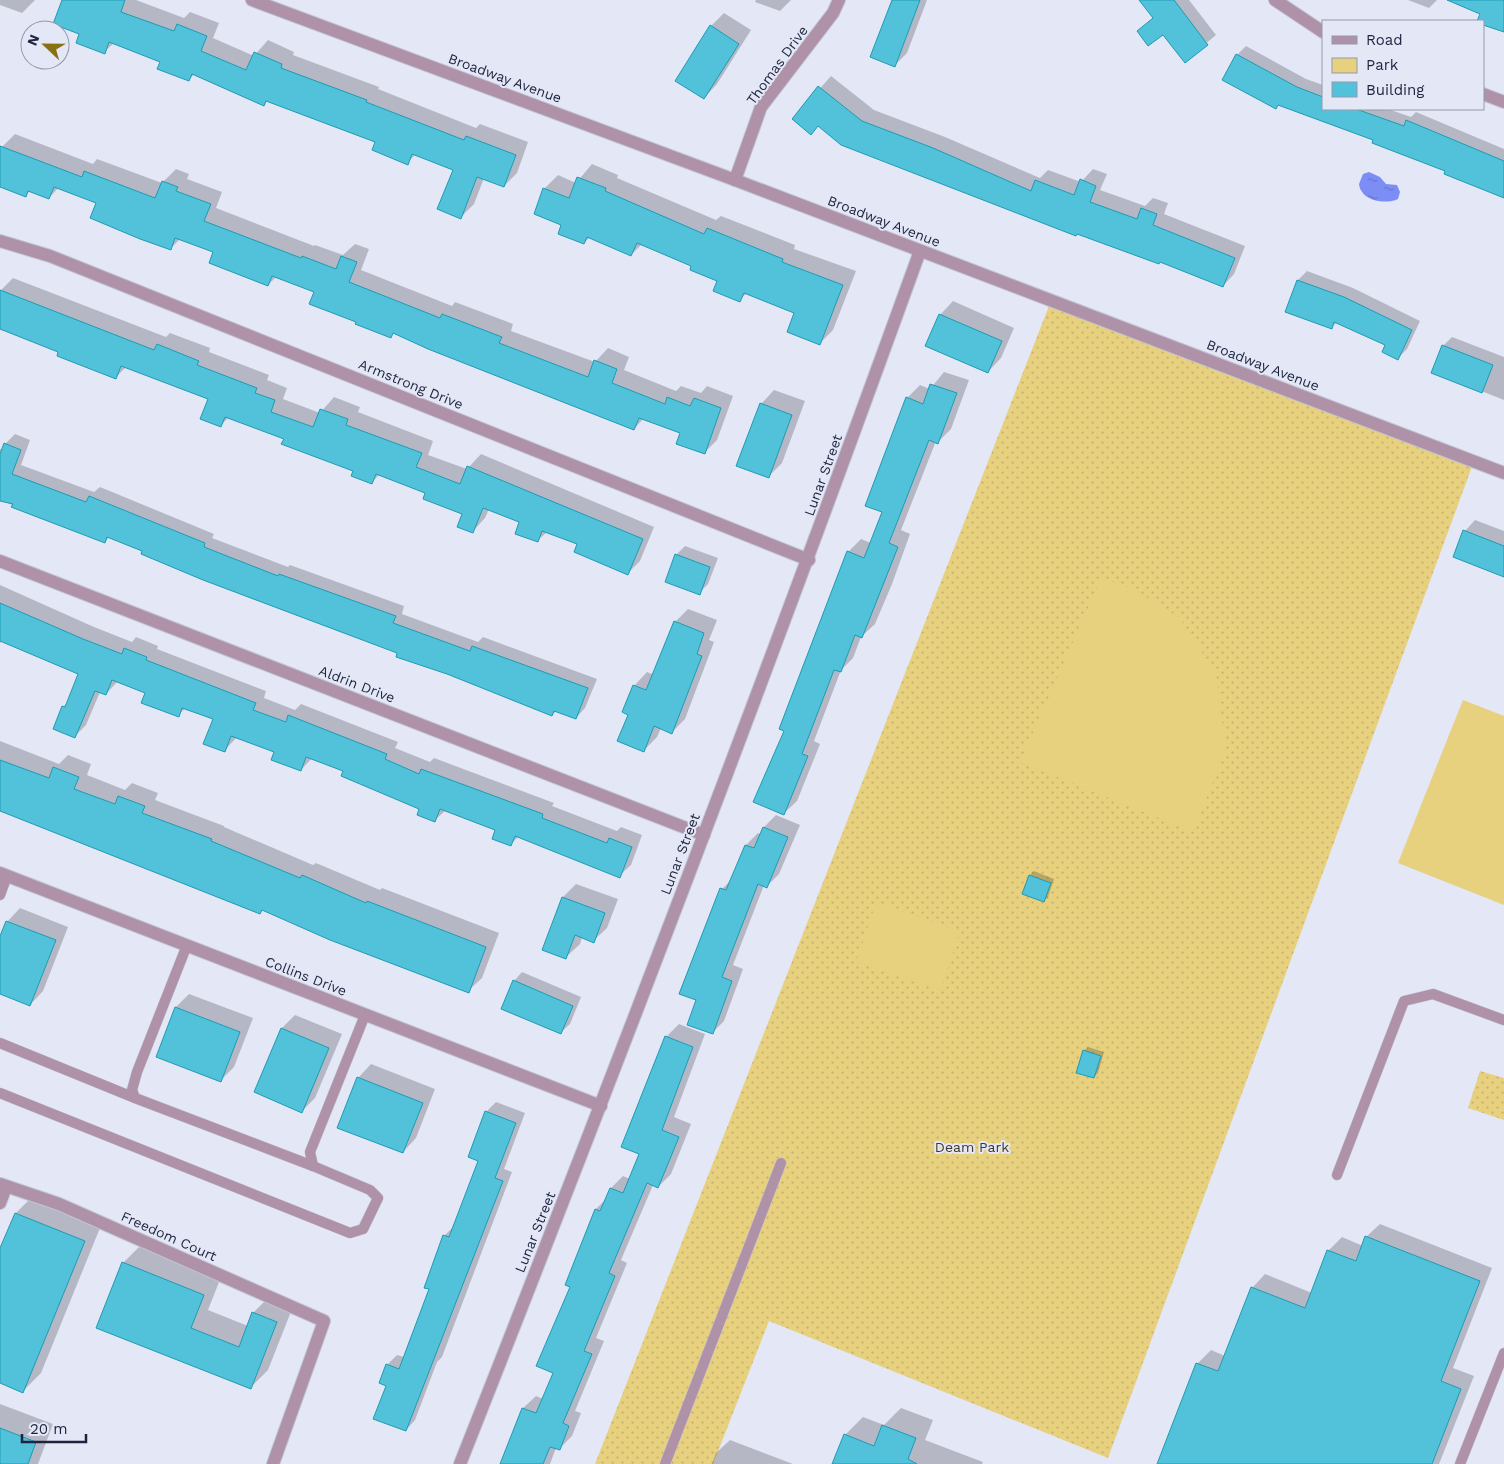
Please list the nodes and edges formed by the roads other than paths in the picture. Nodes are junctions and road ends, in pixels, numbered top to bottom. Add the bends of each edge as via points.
1 (252, 0) edge
2 (839, 0) edge
3 (1274, 0) edge
4 (1322, 31) edge
5 (1484, 94) edge
6 (1504, 102) edge
7 (735, 180) junction
8 (0, 241) edge
9 (920, 251) junction
10 (1504, 473) edge
11 (808, 560) junction
12 (0, 561) edge
13 (704, 835) junction
14 (4, 874) edge
15 (0, 895) edge
16 (187, 945) junction
17 (365, 1015) junction
18 (1504, 1020) edge
19 (0, 1043) edge
20 (0, 1093) edge
21 (135, 1098) junction
22 (601, 1106) junction
23 (781, 1163) dead end
24 (313, 1166) junction
25 (1337, 1175) dead end
26 (3, 1186) edge
27 (0, 1203) edge
28 (1504, 1352) edge
29 (273, 1464) edge
30 (460, 1464) edge
31 (665, 1464) edge
32 (1460, 1464) edge

1 - 7 street, Broadway Avenue
2 - 7 street, Thomas Drive via 834,13 761,107
3 - 4 street
5 - 6 street
7 - 9 street, Broadway Avenue
8 - 11 street, Armstrong Drive via 50,256
9 - 10 street, Broadway Avenue
9 - 11 street, Lunar Street
11 - 13 street, Lunar Street
12 - 13 street, Aldrin Drive
13 - 22 street, Lunar Street
14 - 15 lane
14 - 16 street, Collins Drive
16 - 17 street, Collins Drive
16 - 21 lane via 137,1072 132,1090
17 - 22 street, Collins Drive
17 - 24 lane via 310,1152
18 - 25 lane via 1433,994 1404,1001
19 - 21 lane
20 - 24 lane via 350,1233 363,1229 378,1198 370,1190
21 - 24 lane
22 - 30 street, Lunar Street
23 - 31 lane
26 - 27 street
26 - 29 street, Freedom Court via 59,1204 324,1321
28 - 32 lane

